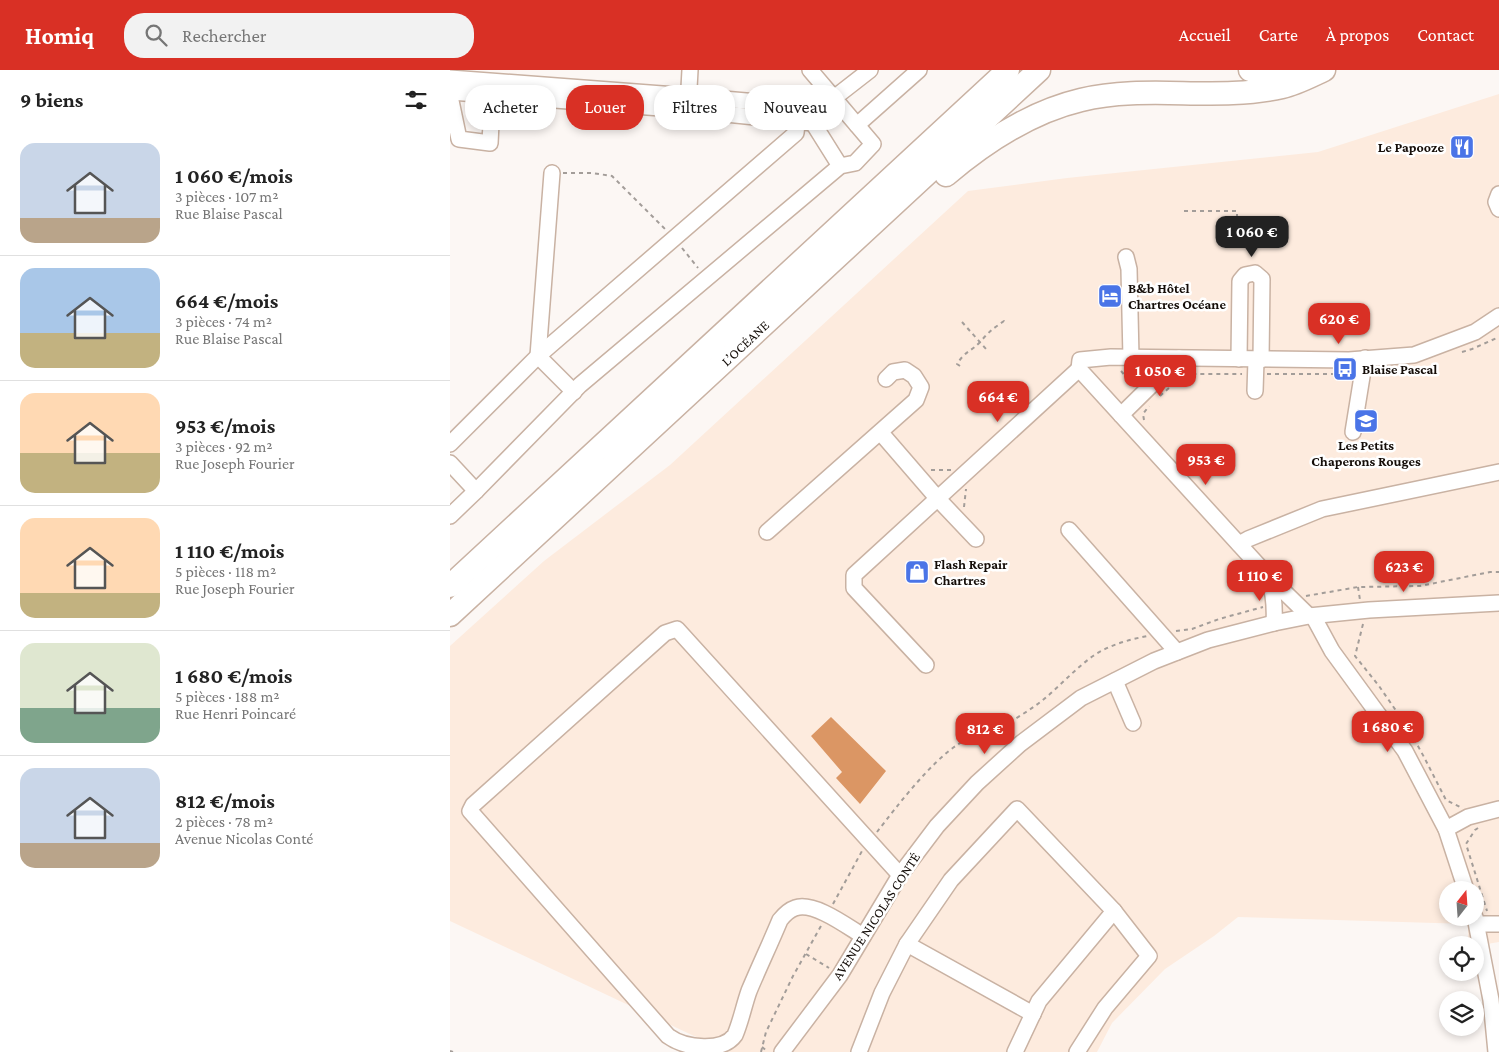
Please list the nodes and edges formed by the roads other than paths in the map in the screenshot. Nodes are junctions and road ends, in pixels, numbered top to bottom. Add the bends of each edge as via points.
1 (690, 70) edge
2 (810, 70) edge
3 (870, 70) edge
4 (920, 70) edge
5 (1008, 70) edge
6 (1039, 70) edge
7 (1250, 70) edge
8 (1299, 70) edge
9 (1324, 70) edge
10 (450, 79) edge
11 (479, 85) edge
12 (689, 85) edge
13 (823, 85) edge
14 (845, 89) edge
15 (465, 92) edge
16 (556, 93) edge
17 (450, 94) edge
18 (654, 100) edge
19 (845, 111) edge
20 (857, 125) junction
21 (491, 130) edge
22 (798, 130) edge
23 (811, 130) edge
24 (840, 166) junction
25 (552, 173) road end
26 (1499, 194) edge
27 (894, 205) junction
28 (1499, 209) edge
29 (1126, 257) dead end
30 (1499, 316) edge
31 (538, 356) junction
32 (1131, 358) junction
33 (1179, 358) junction
34 (1239, 359) junction
35 (1080, 364) junction
36 (1257, 364) junction
37 (1364, 366) junction
38 (886, 379) dead end
39 (1255, 391) dead end
40 (574, 392) junction
41 (1121, 415) junction
42 (1353, 432) dead end
43 (881, 433) junction
44 (450, 444) edge
45 (450, 463) edge
46 (1499, 472) edge
47 (476, 491) junction
48 (938, 499) junction
49 (450, 516) edge
50 (1070, 530) dead end
51 (767, 532) dead end
52 (976, 539) dead end
53 (1239, 544) junction
54 (1268, 576) junction
55 (450, 586) edge
56 (1499, 603) edge
57 (450, 615) edge
58 (1311, 616) junction
59 (1274, 623) junction
60 (1177, 652) junction
61 (926, 664) dead end
62 (1116, 681) junction
63 (1133, 723) dead end
64 (1499, 809) edge
65 (1446, 829) junction
66 (900, 875) junction
67 (1463, 881) edge
68 (1114, 911) junction
69 (1484, 921) edge
70 (1499, 924) edge
71 (1477, 926) edge
72 (863, 936) junction
73 (907, 944) junction
74 (1033, 1014) junction
75 (782, 1052) edge
76 (859, 1052) edge
77 (1015, 1052) edge
78 (1077, 1052) edge
79 (1496, 1052) edge

1 - 12 street
2 - 13 street
3 - 14 street
4 - 20 street
5 - 55 highway, L’OCÉANE
6 - 27 highway, L’OCÉANE
7 - 8 highway via 1278,74
9 - 27 highway via 1283,87 1242,93 1112,95 1058,107 990,141 926,192
10 - 11 street
15 - 17 street
16 - 18 street
17 - 21 street via 459,140 490,143
19 - 20 street
20 - 24 street via 873,144 855,163
22 - 31 street
23 - 24 street
24 - 40 street
25 - 31 street
26 - 28 street via 1496,202
27 - 57 highway, L’OCÉANE
29 - 32 street
30 - 37 street via 1475,332 1414,355
31 - 40 street
31 - 44 street
32 - 33 street
32 - 35 street
33 - 34 street
33 - 41 street
34 - 36 street
34 - 36 street via 1240,281 1245,274 1254,272 1262,279
35 - 41 street
35 - 48 street
36 - 37 street
36 - 39 street
37 - 42 street
38 - 43 street via 893,372 905,370 921,387 916,400
40 - 47 street
41 - 53 street
43 - 48 street
43 - 51 street
45 - 47 street
46 - 53 street via 1322,509
47 - 49 street
48 - 52 street
48 - 61 street via 854,574 854,588
50 - 60 street
53 - 54 street
54 - 58 street
54 - 59 street via 1274,592
56 - 58 street, AVENUE NICOLAS CONTÉ
58 - 59 street, AVENUE NICOLAS CONTÉ
58 - 65 street via 1332,652 1405,751
59 - 60 street, AVENUE NICOLAS CONTÉ via 1208,640
60 - 62 street, AVENUE NICOLAS CONTÉ
62 - 63 street
62 - 66 street, AVENUE NICOLAS CONTÉ via 1081,698 1020,744 937,826
64 - 65 street via 1468,818
65 - 67 street
66 - 72 street, AVENUE NICOLAS CONTÉ
66 - 72 street via 677,629 665,633 470,811 668,1036 694,1050 715,1051 734,1037 749,993 780,920 786,913 795,908 811,908
68 - 73 street via 1017,809 951,880
68 - 74 street via 1039,1001
68 - 78 street via 1149,956 1105,1008
69 - 70 street
71 - 79 street via 1491,1000
72 - 75 street, AVENUE NICOLAS CONTÉ via 840,974
73 - 74 street
73 - 76 street via 882,993
74 - 77 street

